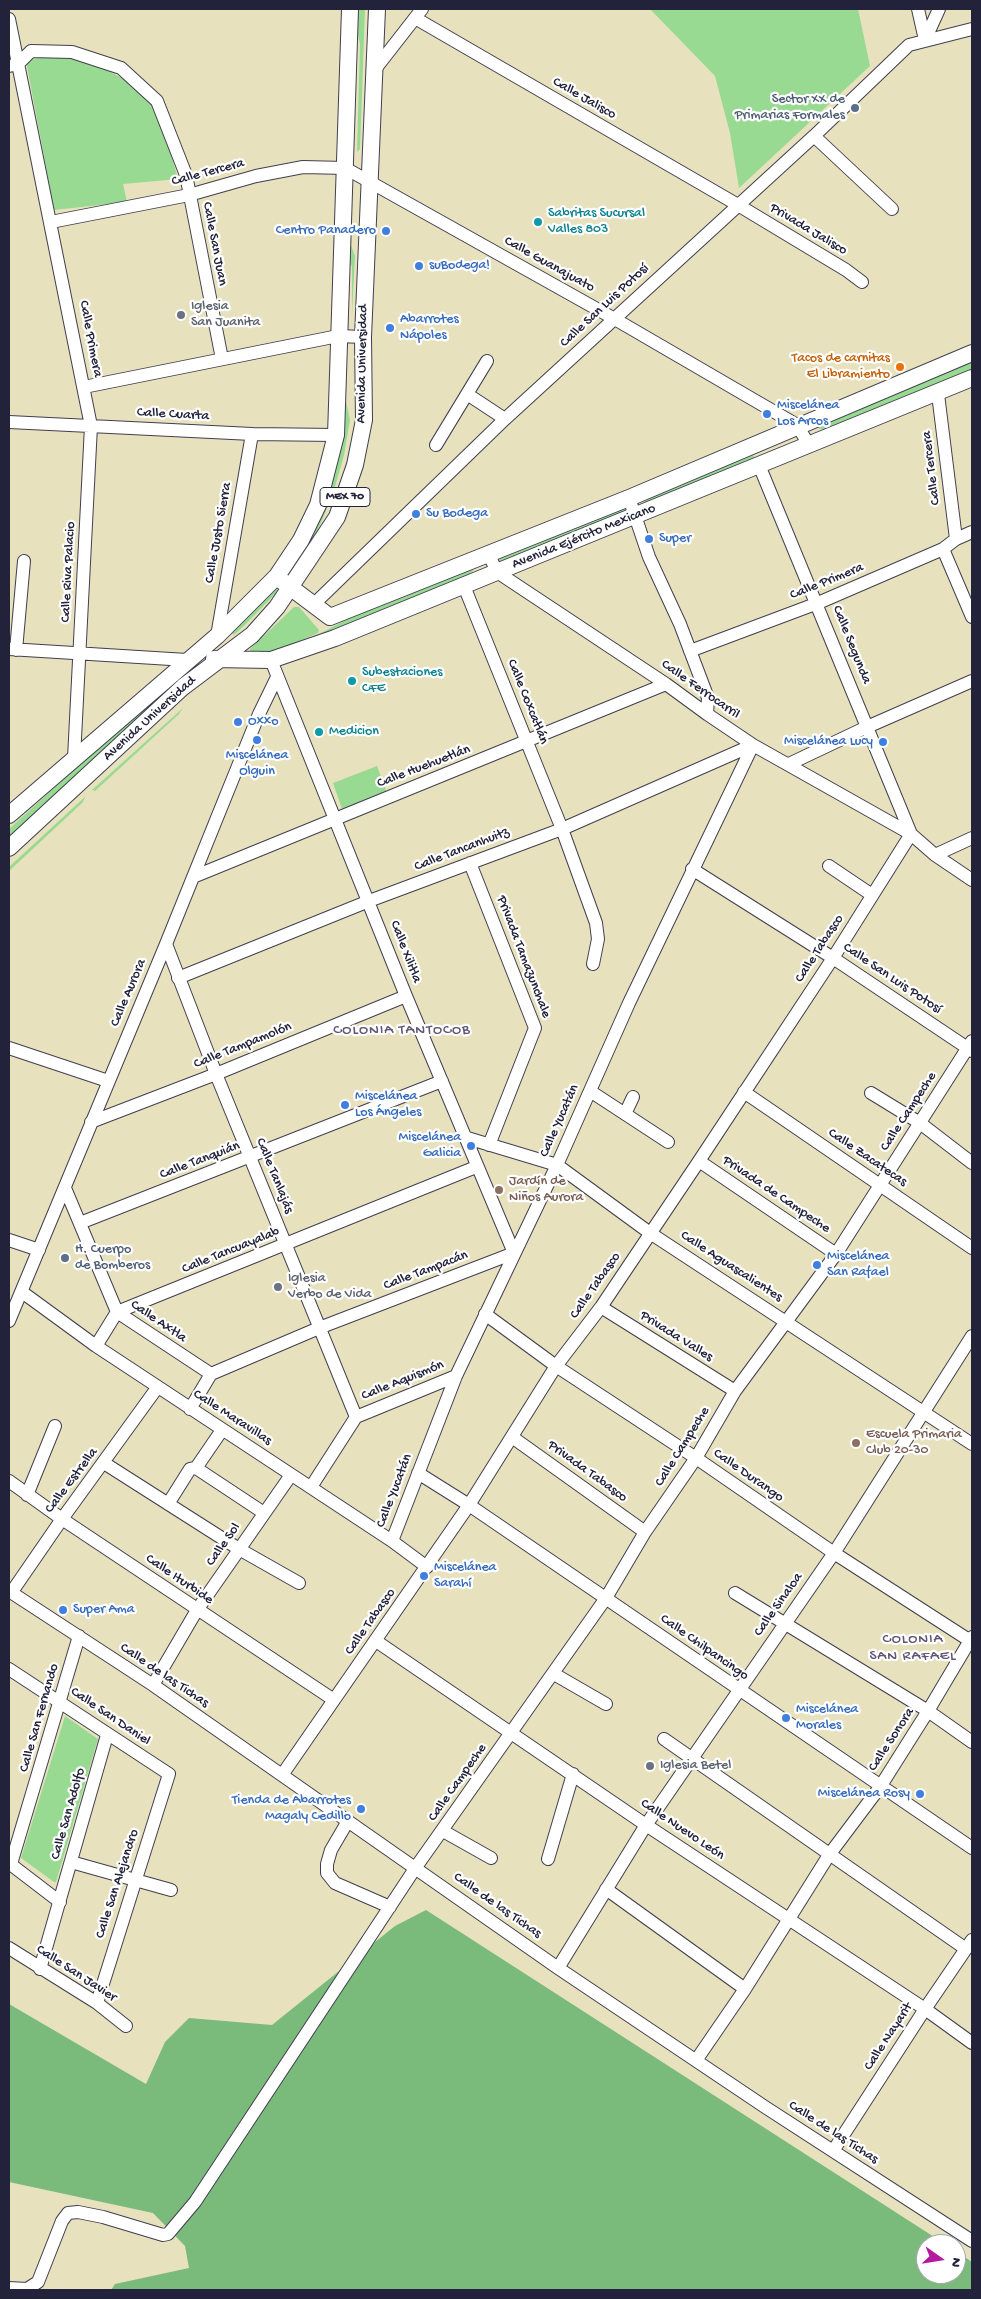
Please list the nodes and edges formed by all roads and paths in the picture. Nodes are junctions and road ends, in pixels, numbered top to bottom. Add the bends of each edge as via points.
1 (350, 9) edge
2 (377, 9) edge
3 (918, 9) edge
4 (939, 9) edge
5 (418, 13) edge
6 (9, 19) edge
7 (972, 30) edge
8 (924, 40) junction
9 (13, 65) edge
10 (376, 68) junction
11 (814, 136) junction
12 (345, 168) junction
13 (370, 182) junction
14 (189, 195) junction
15 (738, 205) junction
16 (892, 209) dead end
17 (51, 222) junction
18 (862, 282) dead end
19 (613, 318) junction
20 (338, 336) junction
21 (363, 337) junction
22 (972, 353) edge
23 (222, 359) junction
24 (487, 361) dead end
25 (972, 378) edge
26 (84, 387) junction
27 (467, 394) junction
28 (938, 394) junction
29 (505, 419) junction
30 (9, 422) edge
31 (797, 425) junction
32 (91, 426) junction
33 (252, 434) junction
34 (336, 436) junction
35 (436, 445) dead end
36 (809, 445) junction
37 (759, 465) junction
38 (629, 498) junction
39 (636, 517) junction
40 (972, 532) edge
41 (956, 539) junction
42 (943, 549) junction
43 (488, 553) junction
44 (24, 561) dead end
45 (496, 572) junction
46 (277, 576) junction
47 (464, 586) junction
48 (291, 588) junction
49 (818, 603) junction
50 (313, 604) junction
51 (972, 618) edge
52 (217, 636) junction
53 (12, 649) edge
54 (690, 651) junction
55 (81, 653) junction
56 (219, 659) junction
57 (187, 660) junction
58 (271, 660) junction
59 (277, 677) junction
60 (972, 681) edge
61 (666, 684) junction
62 (707, 714) junction
63 (867, 727) junction
64 (527, 743) junction
65 (753, 744) junction
66 (74, 758) junction
67 (789, 764) junction
68 (9, 815) edge
69 (335, 818) junction
70 (562, 829) junction
71 (911, 834) junction
72 (972, 838) edge
73 (9, 848) edge
74 (935, 855) junction
75 (470, 863) junction
76 (829, 866) dead end
77 (692, 870) junction
78 (193, 877) junction
79 (972, 880) edge
80 (872, 896) junction
81 (369, 901) junction
82 (166, 944) junction
83 (833, 958) junction
84 (593, 964) dead end
85 (178, 978) junction
86 (406, 996) junction
87 (971, 1047) edge
88 (9, 1048) edge
89 (216, 1074) junction
90 (108, 1081) junction
91 (442, 1081) junction
92 (590, 1091) junction
93 (744, 1092) junction
94 (871, 1093) dead end
95 (633, 1097) dead end
96 (625, 1114) junction
97 (91, 1122) junction
98 (920, 1123) junction
99 (464, 1137) junction
100 (668, 1142) dead end
101 (489, 1145) junction
102 (250, 1157) junction
103 (699, 1161) junction
104 (972, 1163) edge
105 (557, 1165) junction
106 (476, 1167) junction
107 (880, 1185) junction
108 (65, 1188) junction
109 (80, 1223) junction
110 (972, 1232) edge
111 (650, 1233) junction
112 (9, 1240) edge
113 (286, 1246) junction
114 (970, 1247) edge
115 (39, 1250) junction
116 (514, 1253) junction
117 (836, 1254) junction
118 (22, 1292) junction
119 (601, 1307) junction
120 (117, 1312) junction
121 (485, 1314) junction
122 (9, 1321) edge
123 (788, 1322) junction
124 (319, 1328) junction
125 (972, 1336) edge
126 (96, 1346) junction
127 (556, 1366) junction
128 (211, 1374) junction
129 (456, 1376) junction
130 (158, 1388) junction
131 (735, 1391) junction
132 (190, 1409) junction
133 (922, 1412) junction
134 (356, 1417) junction
135 (55, 1426) dead end
136 (222, 1430) junction
137 (512, 1437) junction
138 (972, 1444) edge
139 (696, 1458) junction
140 (104, 1464) junction
141 (196, 1468) junction
142 (418, 1474) junction
143 (291, 1475) junction
144 (9, 1481) edge
145 (311, 1488) junction
146 (27, 1495) junction
147 (168, 1504) junction
148 (469, 1505) junction
149 (264, 1514) junction
150 (62, 1519) junction
151 (645, 1532) junction
152 (392, 1540) junction
153 (239, 1549) junction
154 (834, 1553) junction
155 (427, 1567) junction
156 (299, 1583) dead end
157 (10, 1592) edge
158 (735, 1593) dead end
159 (606, 1598) junction
160 (197, 1610) junction
161 (786, 1622) junction
162 (79, 1636) junction
163 (971, 1639) edge
164 (376, 1640) junction
165 (9, 1669) edge
166 (554, 1674) junction
167 (153, 1685) junction
168 (739, 1690) junction
169 (334, 1700) junction
170 (61, 1702) junction
171 (606, 1704) dead end
172 (928, 1712) junction
173 (512, 1733) junction
174 (107, 1735) junction
175 (664, 1739) dead end
176 (972, 1742) edge
177 (692, 1758) junction
178 (169, 1774) joint
179 (573, 1774) junction
180 (282, 1775) junction
181 (880, 1786) junction
182 (348, 1821) junction
183 (646, 1825) junction
184 (443, 1831) junction
185 (972, 1848) edge
186 (829, 1855) junction
187 (492, 1858) dead end
188 (548, 1860) dead end
189 (71, 1862) junction
190 (10, 1864) edge
191 (416, 1867) junction
192 (135, 1880) junction
193 (606, 1889) junction
194 (171, 1890) dead end
195 (60, 1902) junction
196 (390, 1907) junction
197 (789, 1919) junction
198 (969, 1945) edge
199 (9, 1948) edge
200 (558, 1968) junction
201 (40, 1969) junction
202 (745, 1989) junction
203 (97, 2003) junction
204 (925, 2009) junction
205 (126, 2026) dead end
206 (972, 2043) edge
207 (696, 2059) junction
208 (833, 2151) junction
209 (972, 2241) edge
210 (9, 2288) edge

1 - 12 main road, Avenida Universidad / MEX 70
2 - 10 main road, Avenida Universidad / MEX 70
3 - 8 street
4 - 8 street
5 - 10 street
5 - 15 street, Calle Jalisco
6 - 9 street, Calle Primera
7 - 8 street, Calle San Luis Potosí
8 - 11 street, Calle San Luis Potosí via 910,45
9 - 14 street via 31,51 72,52 121,68 157,101 186,175
9 - 17 street, Calle Primera
10 - 13 main road, Avenida Universidad / MEX 70
11 - 15 street, Calle San Luis Potosí
11 - 16 street
12 - 13 street, Calle Tercera
12 - 14 street, Calle Tercera via 303,167
12 - 20 main road, Avenida Universidad / MEX 70
13 - 19 street, Calle Guanajuato
13 - 21 main road, Avenida Universidad / MEX 70
14 - 17 street, Calle Tercera
14 - 23 street, Calle San Juan
15 - 18 street, Privada Jalisco
15 - 19 street, Calle San Luis Potosí
17 - 26 street, Calle Primera
19 - 29 street, Calle San Luis Potosí
19 - 31 street, Calle Guanajuato
20 - 21 street, Calle Primera
20 - 23 street, Calle Primera
20 - 34 main road, Avenida Universidad / MEX 70
21 - 48 main road, Avenida Universidad / MEX 70 via 364,420 355,465 337,517
22 - 31 main road, Avenida Ejército Mexicano
23 - 26 street, Calle Primera
24 - 27 street
25 - 28 main road, Avenida Ejército Mexicano
26 - 32 street, Calle Riva Palacio
27 - 29 street
27 - 35 street
28 - 36 main road, Avenida Ejército Mexicano
28 - 41 street, Calle Tercera
29 - 50 street, Calle San Luis Potosí
30 - 32 street, Calle Cuarta
31 - 36 street, Calle Guanajuato
31 - 38 main road, Avenida Ejército Mexicano
32 - 33 street, Calle Cuarta
32 - 55 street, Calle Riva Palacio
33 - 34 street, Calle Cuarta
33 - 52 street, Calle Justo Sierra
34 - 46 main road, Avenida Universidad / MEX 70 via 318,505 301,540
36 - 37 main road, Avenida Ejército Mexicano
37 - 39 main road, Avenida Ejército Mexicano
37 - 49 street, Calle Segunda
38 - 39 street
38 - 43 main road, Avenida Ejército Mexicano
39 - 45 main road, Avenida Ejército Mexicano
39 - 54 street via 649,557
40 - 41 street, Calle Primera
41 - 42 street, Calle Primera
42 - 49 street, Calle Primera
42 - 51 street
43 - 45 street
43 - 50 main road, Avenida Ejército Mexicano via 330,617
44 - 53 street
45 - 47 main road, Avenida Ejército Mexicano
45 - 61 street, Calle Ferrocarril
46 - 48 main road, Avenida Ejército Mexicano
46 - 52 main road, Avenida Universidad / MEX 70
47 - 58 main road, Avenida Ejército Mexicano
47 - 64 street, Calle Coxcatlán
48 - 50 main road, Avenida Ejército Mexicano
48 - 56 main road, Avenida Universidad / MEX 70 via 252,635
49 - 54 street, Calle Primera
49 - 63 street, Calle Segunda
52 - 57 main road, Avenida Universidad / MEX 70
53 - 55 street
54 - 62 street via 708,698
55 - 57 street
55 - 66 street, Calle Riva Palacio
56 - 57 main road, Avenida Ejército Mexicano
56 - 58 main road, Avenida Ejército Mexicano
56 - 73 main road, Avenida Universidad / MEX 70 via 183,687
57 - 66 main road, Avenida Universidad / MEX 70
58 - 59 street, Calle Xilitla
59 - 69 street, Calle Xilitla
59 - 78 street, Calle Aurora via 258,714
60 - 63 street
61 - 62 street, Calle Ferrocarril
61 - 64 street, Calle Huehuetlán
62 - 65 street, Calle Ferrocarril
63 - 67 street
63 - 71 street, Calle Segunda
64 - 69 street, Calle Huehuetlán
64 - 70 street, Calle Coxcatlán
65 - 67 street, Calle Ferrocarril
65 - 70 street, Calle Tancanhuitz
65 - 77 street, Calle Yucatán
66 - 68 main road, Avenida Universidad / MEX 70
67 - 71 street, Calle Ferrocarril
69 - 78 street, Calle Huehuetlán
69 - 81 street, Calle Xilitla
70 - 75 street, Calle Tancanhuitz
70 - 84 street, Calle Coxcatlán via 596,923 598,939
71 - 74 street
71 - 80 street, Calle Tabasco
72 - 74 street
74 - 79 street
75 - 81 street, Calle Tancanhuitz
75 - 101 street, Privada Tamazunchale via 535,1028
76 - 80 street
77 - 83 street, Calle San Luis Potosí
77 - 92 street, Calle Yucatán
78 - 82 street, Calle Aurora
80 - 83 street, Calle Tabasco
81 - 85 street, Calle Tancanhuitz
81 - 86 street, Calle Xilitla
82 - 85 street, Calle Tanlajás
82 - 90 street, Calle Aurora
83 - 87 street, Calle San Luis Potosí
83 - 93 street, Calle Tabasco
85 - 89 street, Calle Tanlajás
86 - 89 street, Calle Tampamolón
86 - 91 street, Calle Xilitla
87 - 98 street, Calle Campeche
88 - 90 street
89 - 97 street, Calle Tampamolón
89 - 102 street, Calle Tanlajás
90 - 97 street, Calle Aurora
91 - 99 street, Calle Xilitla
91 - 102 street, Calle Tanquián
92 - 96 street
92 - 105 street, Calle Yucatán
93 - 103 street, Calle Tabasco
93 - 107 street, Calle Zacatecas
94 - 98 street
95 - 96 street
96 - 100 street
97 - 108 street, Calle Aurora
98 - 104 street
98 - 107 street, Calle Campeche
99 - 101 street, Calle Aguascalientes
99 - 106 street, Calle Xilitla
101 - 105 street, Calle Aguascalientes
102 - 109 street, Calle Tanquián
102 - 113 street, Calle Tanlajás
103 - 111 street, Calle Tabasco
103 - 117 street, Privada de Campeche
105 - 111 street, Calle Aguascalientes
105 - 116 street, Calle Yucatán
106 - 113 street, Calle Tancuayalab
106 - 116 street, Calle Xilitla
107 - 114 street, Calle Zacatecas
107 - 117 street, Calle Campeche
108 - 109 street, Calle Axtla
108 - 115 street, Calle Aurora
109 - 120 street, Calle Axtla
110 - 114 street
111 - 119 street, Calle Tabasco
111 - 123 street, Calle Aguascalientes
112 - 115 street
113 - 120 street, Calle Tancuayalab
113 - 124 street, Calle Tanlajás
115 - 118 street, Calle Aurora
116 - 121 street, Calle Yucatán
116 - 124 street, Calle Tampacán
117 - 123 street, Calle Campeche
118 - 122 street, Calle Aurora
118 - 126 street, Calle Maravillas
119 - 127 street, Calle Tabasco
119 - 131 street, Privada Valles
120 - 126 street
120 - 128 street, Calle Axtla
121 - 127 street, Calle Durango
121 - 129 street, Calle Yucatán
123 - 131 street, Calle Campeche
123 - 133 street, Calle Aguascalientes
124 - 128 street, Calle Tampacán
124 - 134 street, Calle Tanlajás
125 - 133 street, Calle Sinaloa
126 - 130 street, Calle Maravillas
127 - 137 street, Calle Tabasco
127 - 139 street, Calle Durango
128 - 132 street
129 - 134 street, Calle Aquismón
129 - 142 street, Calle Yucatán
130 - 132 street, Calle Maravillas
130 - 140 street, Calle Estrella
131 - 139 street, Calle Campeche
132 - 136 street, Calle Maravillas
133 - 138 street, Calle Aguascalientes
133 - 154 street, Calle Sinaloa
134 - 145 street, Calle Aquismón
135 - 146 street
136 - 141 street
136 - 143 street, Calle Maravillas
137 - 148 street, Calle Tabasco
137 - 151 street, Privada Tabasco
139 - 151 street, Calle Campeche
139 - 154 street, Calle Durango
140 - 147 street
140 - 150 street, Calle Estrella
141 - 147 street via 190,1469
141 - 149 street
142 - 148 street, Calle Chilpancingo
142 - 152 street, Calle Yucatán
143 - 145 street, Calle Maravillas
143 - 149 street, Calle Sol
144 - 146 street, Calle Iturbide
145 - 152 street, Calle Maravillas
146 - 150 street, Calle Iturbide
147 - 153 street
148 - 155 street, Calle Tabasco
148 - 159 street, Calle Chilpancingo
149 - 153 street, Calle Sol
150 - 157 street, Calle Estrella
150 - 160 street, Calle Iturbide
151 - 159 street, Calle Campeche
152 - 155 street, Calle Maravillas
153 - 156 street
153 - 160 street, Calle Sol
154 - 161 street, Calle Sinaloa
154 - 163 street, Calle Durango
155 - 164 street, Calle Tabasco
157 - 162 street, Calle de las Tichas
158 - 161 street
159 - 166 street, Calle Campeche
159 - 168 street, Calle Chilpancingo
160 - 167 street, Calle Sol
160 - 169 street, Calle Iturbide
161 - 168 street, Calle Sinaloa
161 - 172 street
162 - 167 street, Calle de las Tichas
162 - 170 street, Calle San Fernando
163 - 172 street, Calle Sonora
164 - 169 street, Calle Tabasco
164 - 173 street, Calle Nuevo León
165 - 170 street, Calle San Daniel
166 - 171 street
166 - 173 street, Calle Campeche
167 - 180 street, Calle de las Tichas
168 - 177 street, Calle Sinaloa
168 - 181 street, Calle Chilpancingo
169 - 180 street, Calle Tabasco
170 - 174 street, Calle San Daniel
170 - 190 street, Calle San Fernando
172 - 176 street
172 - 181 street, Calle Sonora
173 - 179 street, Calle Nuevo León
173 - 184 street, Calle Campeche
174 - 178 street, Calle San Daniel
174 - 189 street, Calle San Adolfo
175 - 177 street
177 - 183 street, Calle Sinaloa
177 - 186 street
178 - 192 street, Calle San Alejandro
179 - 183 street, Calle Nuevo León
179 - 188 street
180 - 182 street, Calle de las Tichas
181 - 185 street, Calle Chilpancingo
181 - 186 street, Calle Sonora
182 - 191 street, Calle de las Tichas
182 - 196 street via 331,1850 327,1873 335,1883
183 - 193 street, Calle Sinaloa
183 - 197 street, Calle Nuevo León
184 - 187 street
184 - 191 street, Calle Campeche
186 - 197 street, Calle Sonora
186 - 198 street
189 - 192 street
189 - 195 street, Calle San Adolfo
190 - 195 street
191 - 196 street, Calle Campeche
191 - 200 street, Calle de las Tichas
192 - 194 street
192 - 203 street, Calle San Alejandro
193 - 200 street, Calle Sinaloa
193 - 202 street
195 - 201 street, Calle San Adolfo
196 - 210 street, Calle Campeche via 226,2157 168,2234 157,2235 104,2217 68,2212 38,2282 27,2289
197 - 202 street, Calle Sonora
197 - 204 street, Calle Nuevo León
198 - 204 street, Calle Nayarit
199 - 201 street, Calle San Javier
200 - 207 street, Calle de las Tichas
201 - 203 street, Calle San Javier
202 - 207 street, Calle Sonora
203 - 205 street, Calle San Javier
204 - 206 street, Calle Nuevo León
204 - 208 street, Calle Nayarit
207 - 208 street, Calle de las Tichas
208 - 209 street, Calle de las Tichas

